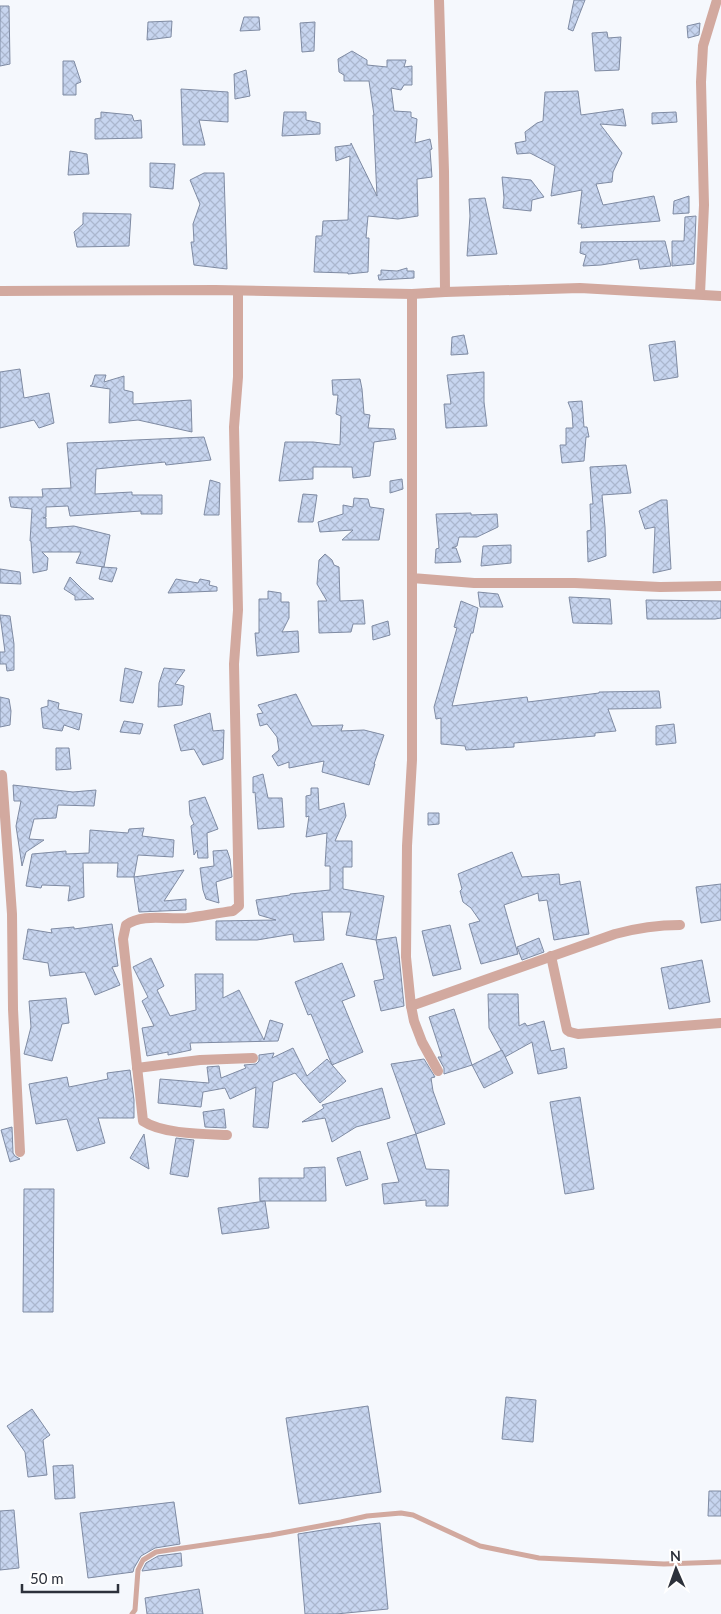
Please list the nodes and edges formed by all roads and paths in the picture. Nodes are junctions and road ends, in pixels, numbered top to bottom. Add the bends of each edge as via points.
1 (439, 0) edge
2 (717, 0) edge
3 (0, 291) edge
4 (238, 291) junction
5 (445, 292) junction
6 (412, 294) junction
7 (700, 294) junction
8 (721, 296) edge
9 (412, 578) junction
10 (721, 586) edge
11 (2, 775) dead end
12 (4, 865) edge
13 (680, 924) dead end
14 (551, 956) junction
15 (411, 1006) junction
16 (721, 1023) edge
17 (253, 1058) dead end
18 (137, 1068) junction
19 (438, 1071) dead end
20 (227, 1135) dead end
21 (20, 1152) dead end
22 (721, 1562) edge
23 (132, 1614) edge

1 - 5 street
2 - 7 street via 703,46 704,205
3 - 4 street
4 - 6 street
4 - 18 street via 238,377 234,427 238,610 234,664 239,906 233,911 185,918 140,919 126,925 123,939 125,967
5 - 6 street
5 - 7 street via 580,288
6 - 9 street
7 - 8 street
9 - 10 street via 474,583
9 - 15 street via 412,760 406,957
11 - 12 street
12 - 21 street via 12,914
13 - 14 street via 635,928
14 - 15 street
14 - 16 street via 564,1019 570,1032
15 - 19 street via 422,1042
17 - 18 street via 200,1060
18 - 20 street via 142,1121 163,1130
22 - 23 lane via 656,1564 538,1558 480,1546 413,1515 388,1514 156,1552 143,1560 138,1570

